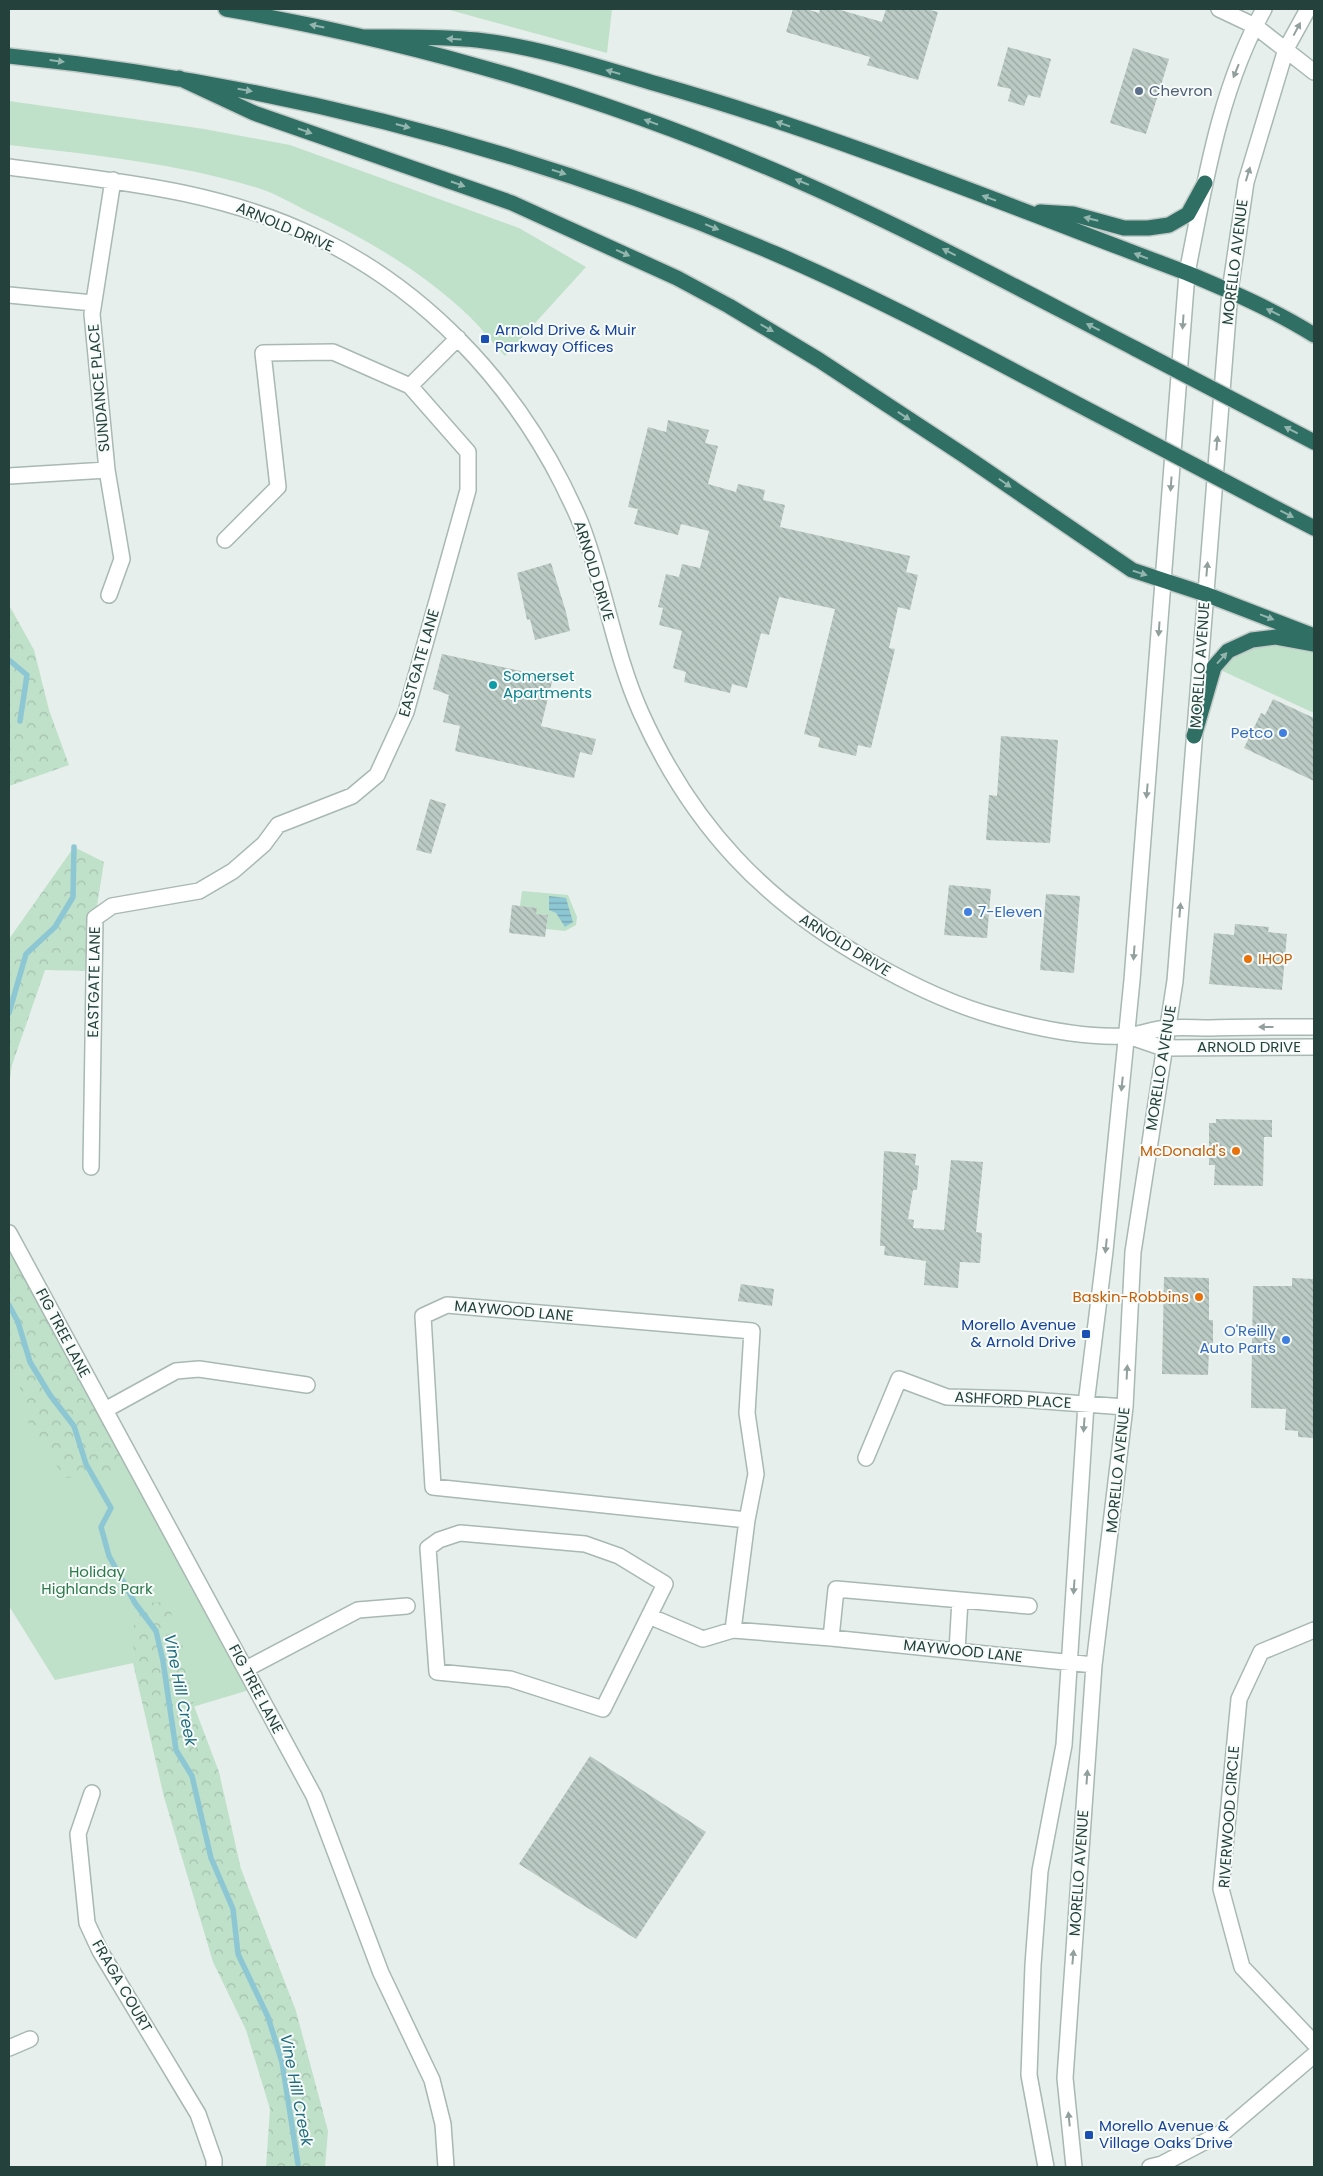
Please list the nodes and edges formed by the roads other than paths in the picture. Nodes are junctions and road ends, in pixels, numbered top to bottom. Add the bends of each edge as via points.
1 (226, 9) edge
2 (1219, 9) edge
3 (1264, 9) edge
4 (1308, 9) edge
5 (1255, 26) junction
6 (364, 37) junction
7 (1286, 49) junction
8 (9, 56) edge
9 (1314, 72) edge
10 (180, 78) junction
11 (9, 167) edge
12 (113, 180) junction
13 (1205, 183) junction
14 (1024, 211) junction
15 (1187, 273) junction
16 (1230, 291) junction
17 (9, 295) edge
18 (93, 304) junction
19 (1314, 335) edge
20 (458, 338) junction
21 (410, 386) junction
22 (1314, 442) edge
23 (107, 470) junction
24 (9, 476) edge
25 (1314, 528) edge
26 (224, 540) dead end
27 (1163, 580) junction
28 (1205, 594) junction
29 (109, 595) dead end
30 (1314, 636) edge
31 (1314, 644) edge
32 (1194, 736) junction
33 (1314, 1027) edge
34 (1166, 1028) junction
35 (1126, 1036) junction
36 (1314, 1047) edge
37 (1163, 1048) junction
38 (91, 1167) dead end
39 (9, 1233) edge
40 (307, 1385) dead end
41 (1086, 1404) junction
42 (1125, 1407) junction
43 (104, 1410) junction
44 (866, 1458) dead end
45 (746, 1520) junction
46 (960, 1600) junction
47 (407, 1606) dead end
48 (1029, 1606) dead end
49 (649, 1616) junction
50 (733, 1630) junction
51 (1314, 1630) edge
52 (832, 1638) junction
53 (957, 1651) junction
54 (1070, 1662) junction
55 (1094, 1665) junction
56 (246, 1669) junction
57 (92, 1793) dead end
58 (30, 2039) dead end
59 (1314, 2043) edge
60 (9, 2048) edge
61 (1314, 2054) edge
62 (214, 2167) edge
63 (446, 2167) edge
64 (1046, 2167) edge
65 (1074, 2167) edge
66 (1150, 2167) edge

6 -> 1 highway
2 - 5 street
3 - 5 street, MORELLO AVENUE
7 -> 4 street, MORELLO AVENUE
5 - 7 street
5 -> 13 street, MORELLO AVENUE via 1223,109
14 -> 6 highway via 726,104 520,47 434,37
22 -> 6 highway, bridge via 907,231 756,163 562,92
7 - 9 street
16 -> 7 street, MORELLO AVENUE via 1246,182
8 -> 10 highway
10 -> 25 highway, bridge via 295,100 421,130 648,203 764,249 859,292
10 -> 27 highway via 254,113 512,203 676,278 744,314 826,364 1132,570
11 - 12 street, ARNOLD DRIVE
12 - 18 street, SUNDANCE PLACE
12 - 20 street, ARNOLD DRIVE via 189,192 251,210 319,238 375,271
13 -> 14 highway via 1188,214 1169,225 1124,228 1073,214
13 - 15 street, MORELLO AVENUE
15 -> 14 highway
15 - 16 highway
15 -> 27 street, MORELLO AVENUE
19 -> 16 highway
28 -> 16 street, MORELLO AVENUE
17 - 18 street
18 - 23 street, SUNDANCE PLACE
20 - 21 street
20 - 35 street, ARNOLD DRIVE via 496,380 529,424 556,472 580,521 636,701 676,782 703,820 760,885 831,940 906,982 1002,1019 1080,1034
21 - 26 street, EASTGATE LANE via 333,352 263,353 278,488
21 - 38 street, EASTGATE LANE via 468,452 468,490 406,712 377,775 352,796 278,825 264,844 233,871 199,891 112,906 95,918
23 - 24 street
23 - 29 street, SUNDANCE PLACE via 122,559
27 - 28 highway
27 -> 35 street, MORELLO AVENUE
28 -> 30 highway
28 - 32 street, MORELLO AVENUE
32 -> 31 highway via 1214,667 1228,651 1252,640 1276,637
34 -> 32 street, MORELLO AVENUE via 1175,981
33 -> 34 street, ARNOLD DRIVE
34 - 35 street, ARNOLD DRIVE
34 - 37 street, MORELLO AVENUE
35 - 37 street, ARNOLD DRIVE
35 -> 41 street, MORELLO AVENUE
36 - 37 street, ARNOLD DRIVE
42 -> 37 street, MORELLO AVENUE via 1133,1252
39 - 43 street, FIG TREE LANE
40 - 43 street via 199,1369 176,1371
41 - 42 street, ASHFORD PLACE
41 - 44 street, ASHFORD PLACE via 947,1397 899,1379
41 -> 54 street, MORELLO AVENUE
42 - 55 street, MORELLO AVENUE
43 - 56 street, FIG TREE LANE
45 - 45 street, MAYWOOD LANE via 756,1474 747,1413 752,1331 447,1305 423,1316 433,1487
45 - 50 street, MAYWOOD LANE
46 - 48 street
46 - 52 street via 836,1589
46 - 53 street
47 - 56 street via 358,1610
49 - 49 street via 603,1709 510,1679 437,1672 428,1548 439,1540 460,1533 585,1544 619,1556 665,1584
49 - 50 street, MAYWOOD LANE via 702,1639
50 - 52 street, MAYWOOD LANE
51 - 59 street, RIVERWOOD CIRCLE via 1261,1652 1239,1699 1221,1889 1242,1967
52 - 53 street, MAYWOOD LANE
53 - 54 street, MAYWOOD LANE
54 - 55 street, MAYWOOD LANE
54 - 64 street, MORELLO AVENUE via 1064,1745 1040,1871 1033,1965 1030,2075
65 -> 55 street, MORELLO AVENUE via 1065,2078
56 - 63 street, FIG TREE LANE via 314,1796 381,1973 432,2080 443,2124
57 - 62 street, FRAGA COURT via 78,1834 87,1923 100,1951 198,2114
58 - 60 street
61 - 66 street via 1225,2131

